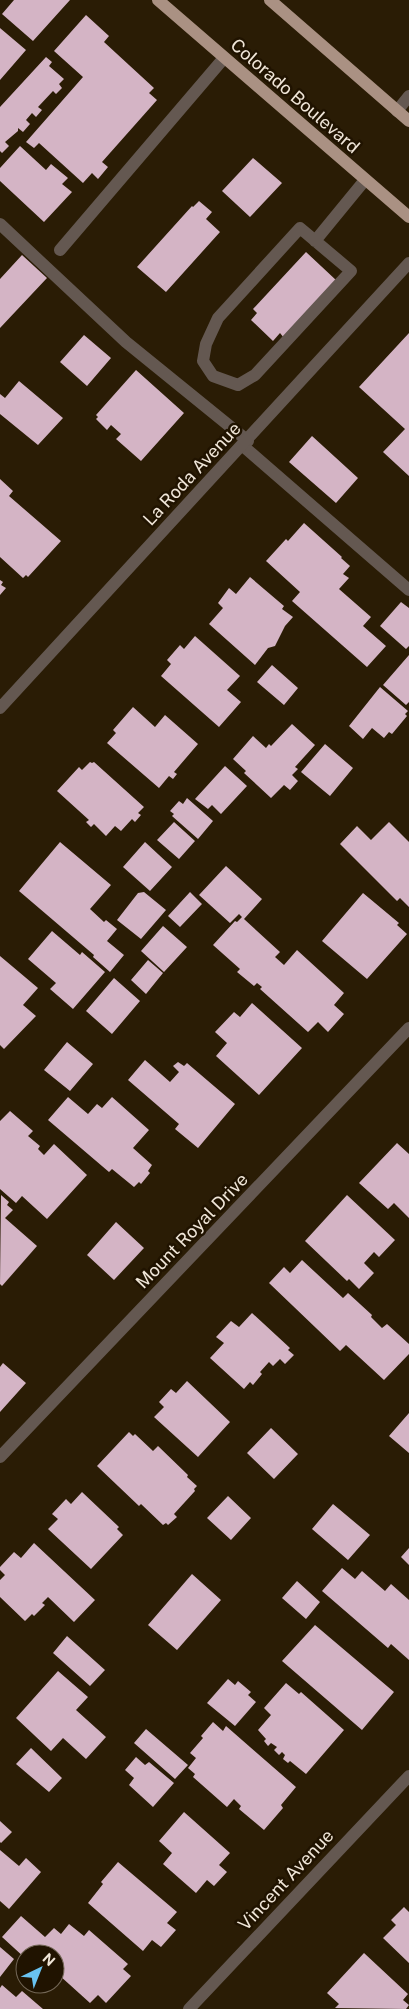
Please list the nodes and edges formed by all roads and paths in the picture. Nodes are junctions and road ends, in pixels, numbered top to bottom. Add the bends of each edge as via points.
1 (158, 0) edge
2 (270, 0) edge
3 (224, 58) junction
4 (409, 96) edge
5 (397, 111) junction
6 (409, 121) edge
7 (364, 180) junction
8 (409, 217) edge
9 (0, 224) edge
10 (315, 241) junction
11 (60, 250) dead end
12 (409, 263) edge
13 (245, 443) junction
14 (409, 590) edge
15 (0, 708) edge
16 (409, 1028) edge
17 (0, 1457) edge
18 (409, 1776) edge
19 (189, 2009) edge

1 - 3 main road, Colorado Boulevard
2 - 5 main road
3 - 7 main road, Colorado Boulevard
3 - 11 street
4 - 5 street
5 - 6 main road
7 - 8 main road, Colorado Boulevard
7 - 10 street
9 - 13 street via 126,342
10 - 10 street via 300,228 218,318 206,344 203,360 214,376 238,385 255,375 351,271
12 - 13 street, La Roda Avenue
13 - 14 street
13 - 15 street, La Roda Avenue
16 - 17 street, Mount Royal Drive
18 - 19 street, Vincent Avenue

